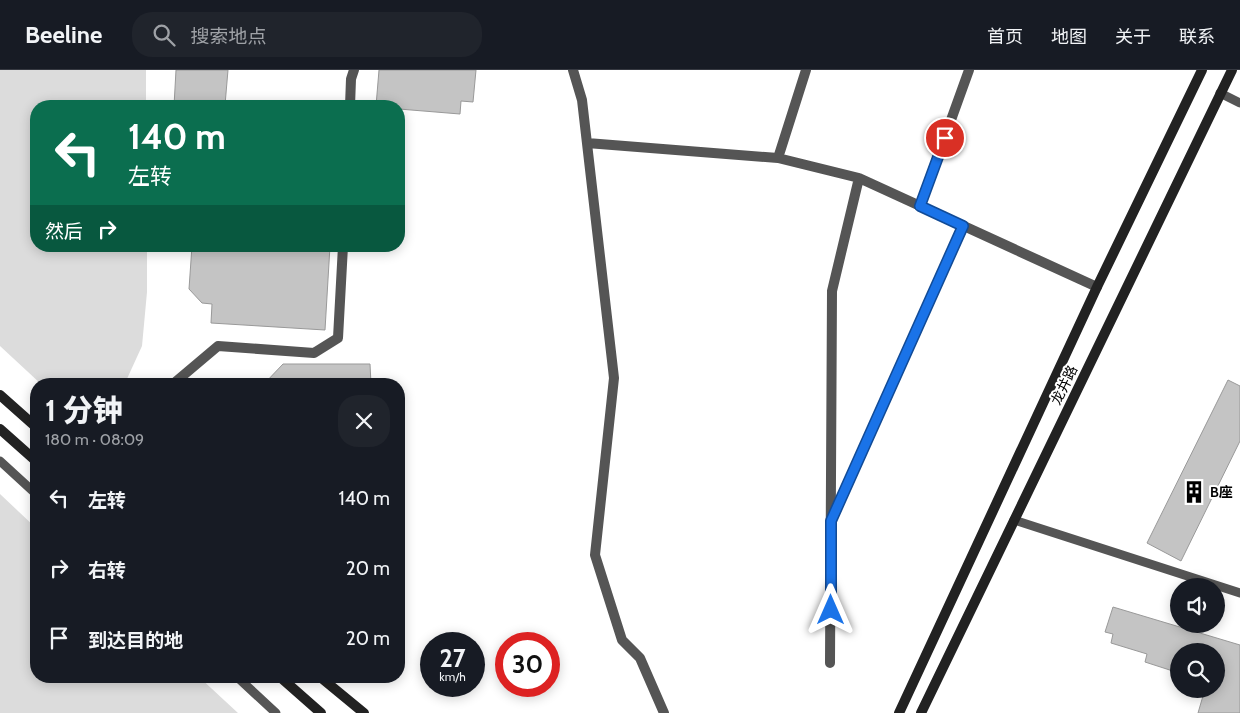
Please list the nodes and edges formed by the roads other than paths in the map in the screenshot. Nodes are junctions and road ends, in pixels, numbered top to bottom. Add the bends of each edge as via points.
1 (354, 70) edge
2 (573, 70) edge
3 (806, 70) edge
4 (969, 70) edge
5 (1202, 70) edge
6 (1232, 70) edge
7 (1220, 93) junction
8 (350, 100) edge
9 (1240, 103) edge
10 (587, 143) junction
11 (778, 158) junction
12 (859, 178) junction
13 (920, 206) junction
14 (963, 226) junction
15 (343, 252) edge
16 (1097, 287) junction
17 (180, 378) edge
18 (0, 395) edge
19 (30, 422) edge
20 (0, 429) edge
21 (30, 456) edge
22 (0, 460) edge
23 (30, 488) edge
24 (1014, 520) junction
25 (831, 521) junction
26 (1240, 593) edge
27 (830, 663) dead end
28 (244, 683) edge
29 (287, 683) edge
30 (328, 683) edge
31 (276, 713) edge
32 (321, 713) edge
33 (364, 713) edge
34 (664, 713) edge
35 (899, 713) edge
36 (921, 713) edge

1 - 8 street
2 - 10 street via 582,100
3 - 11 street
4 - 13 street
5 - 16 street, 龙井路
6 - 7 street, 龙井路
7 - 9 lane
7 - 24 street, 龙井路
10 - 11 street
10 - 34 street via 614,378 595,555 622,640 640,658
11 - 12 street
12 - 13 street
12 - 25 street via 832,292
13 - 14 street
14 - 16 street
14 - 25 street
15 - 17 street via 338,338 314,353 218,346
16 - 35 street, 龙井路
18 - 19 street
20 - 21 street
22 - 23 lane
24 - 26 lane
24 - 36 street, 龙井路
25 - 27 street
28 - 31 lane
29 - 32 street
30 - 33 street

